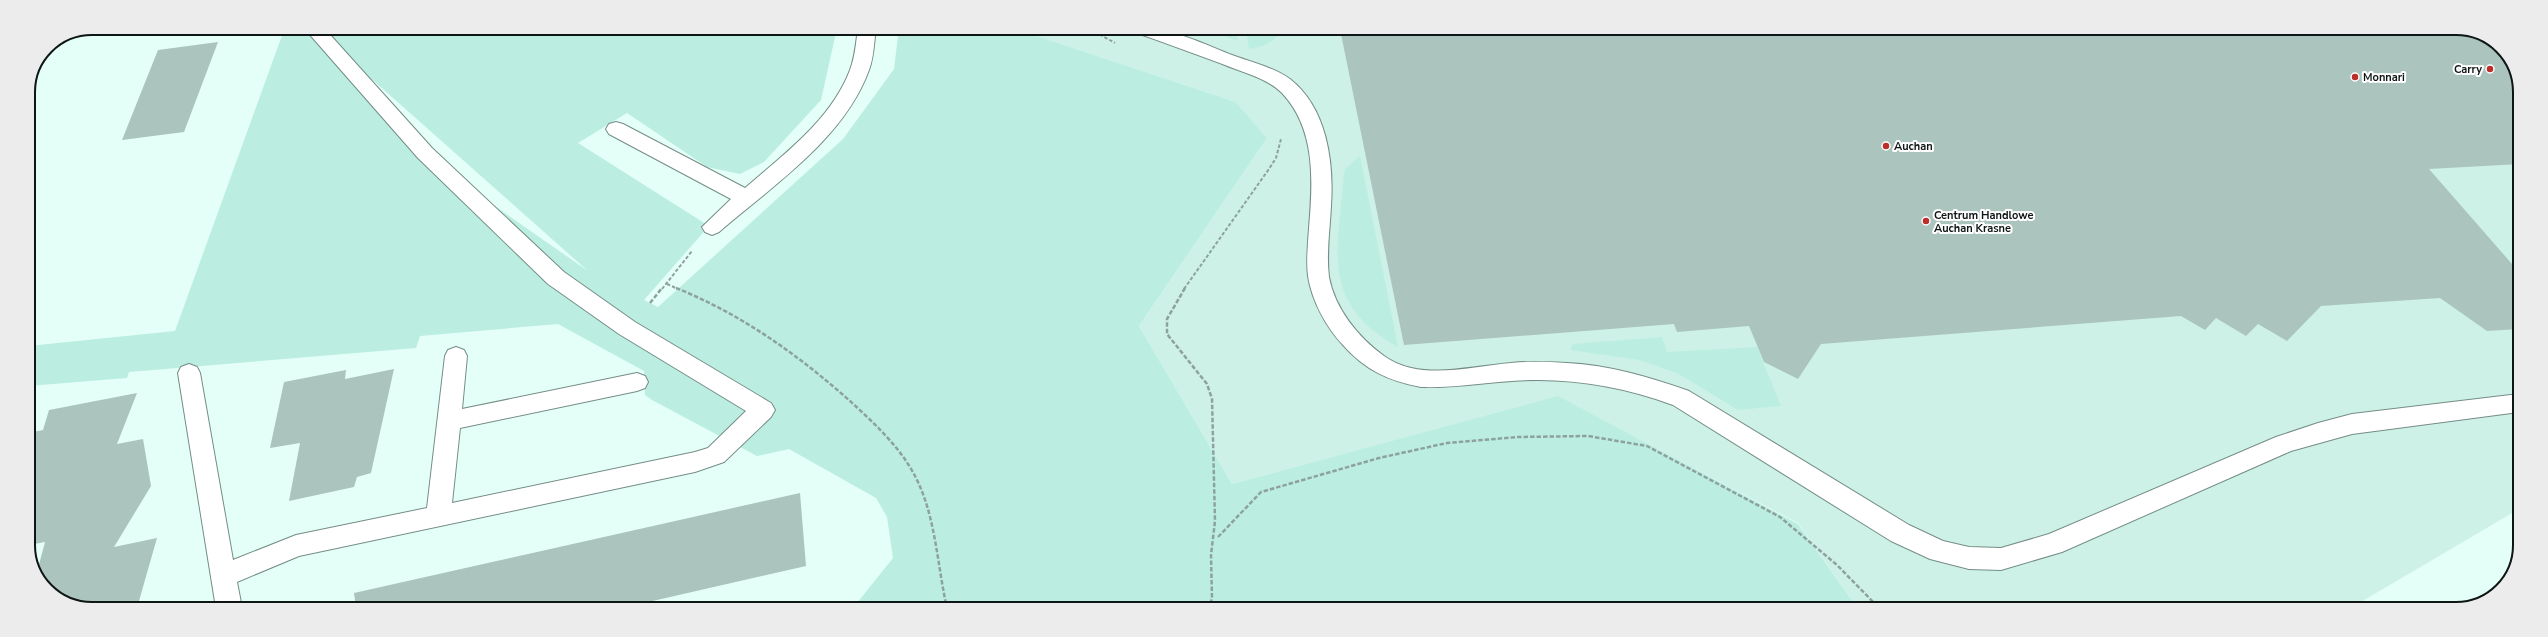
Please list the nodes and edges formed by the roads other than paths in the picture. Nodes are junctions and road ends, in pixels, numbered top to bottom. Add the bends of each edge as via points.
1 (319, 35) edge
2 (866, 35) edge
3 (1159, 35) edge
4 (616, 129) dead end
5 (745, 198) junction
6 (712, 227) road end
7 (456, 356) dead end
8 (189, 373) dead end
9 (637, 382) dead end
10 (2513, 404) edge
11 (449, 421) junction
12 (438, 516) junction
13 (224, 576) junction
14 (228, 602) edge

1 - 12 street via 425,153 556,278 627,328 763,410 716,455 695,462
2 - 5 street via 857,76 832,116 809,141
3 - 10 street via 1258,71 1286,85 1303,104 1312,121 1318,146 1322,204 1317,258 1319,281 1339,325 1369,357 1388,369 1420,378 1564,371 1606,375 1643,383 1681,398 1900,533 1939,551 1975,558 2001,558 2026,553 2318,432 2352,424
4 - 5 street
5 - 6 street
7 - 11 street
8 - 13 street
9 - 11 street
11 - 12 street
12 - 13 street via 296,546
13 - 14 street

